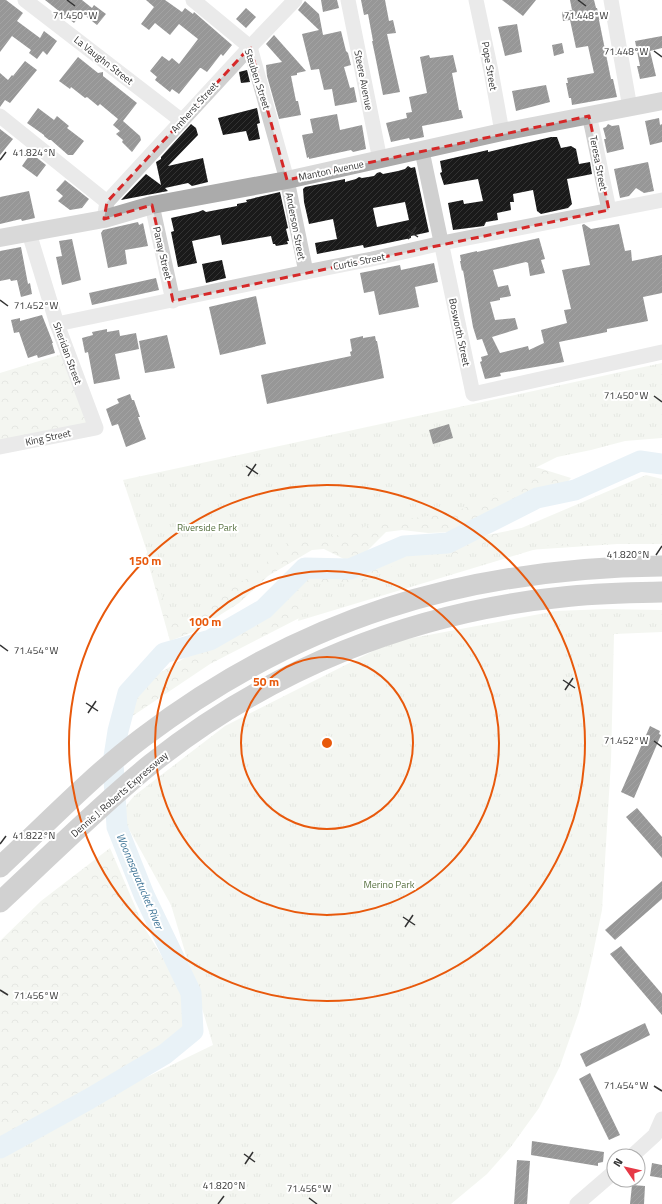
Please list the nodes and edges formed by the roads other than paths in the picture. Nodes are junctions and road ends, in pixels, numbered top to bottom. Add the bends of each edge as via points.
1 (25, 0) edge
2 (193, 0) edge
3 (294, 0) edge
4 (348, 0) edge
5 (611, 0) edge
6 (481, 2) edge
7 (250, 47) junction
8 (662, 101) edge
9 (630, 108) junction
10 (0, 116) edge
11 (589, 116) junction
12 (182, 121) junction
13 (502, 132) junction
14 (422, 151) junction
15 (380, 160) junction
16 (287, 180) junction
17 (662, 200) edge
18 (107, 202) junction
19 (152, 206) junction
20 (609, 210) junction
21 (104, 219) junction
22 (29, 232) junction
23 (0, 238) edge
24 (442, 243) junction
25 (306, 272) junction
26 (173, 300) junction
27 (57, 324) junction
28 (662, 352) edge
29 (96, 428) joint
30 (0, 447) edge
31 (662, 562) edge
32 (662, 566) edge
33 (615, 567) junction
34 (662, 592) edge
35 (606, 594) junction
36 (662, 598) edge
37 (0, 867) edge
38 (0, 902) edge
39 (662, 1119) edge
40 (647, 1143) junction
41 (662, 1146) edge
42 (641, 1148) edge
43 (606, 1179) edge
44 (577, 1204) edge

1 - 12 street, La Vaughn Street
2 - 7 street, Steuben Street
3 - 7 street, Amherst Street
4 - 15 street, Steere Avenue
5 - 9 street
6 - 13 street, Pope Street
7 - 12 street, Amherst Street
7 - 16 street, Steuben Street
8 - 9 main road, Manton Avenue
9 - 11 main road, Manton Avenue
10 - 18 street
11 - 13 main road, Manton Avenue
11 - 20 street, Teresa Street
12 - 18 street, Amherst Street
13 - 14 main road, Manton Avenue
14 - 15 main road, Manton Avenue
14 - 24 street, Bosworth Street
15 - 16 main road, Manton Avenue
16 - 19 main road, Manton Avenue
16 - 25 street, Anderson Street
17 - 20 street, Curtis Street
18 - 21 street
19 - 21 main road, Manton Avenue
19 - 26 street, Panay Street
20 - 24 street, Curtis Street
21 - 22 main road, Manton Avenue
22 - 23 main road, Manton Avenue
22 - 27 street, Sheridan Street
24 - 25 street, Curtis Street
24 - 28 street, Bosworth Street via 473,394
25 - 26 street, Curtis Street
26 - 27 street, Curtis Street
27 - 29 street, Sheridan Street
29 - 30 street, King Street
31 - 33 highway
32 - 33 highway
33 - 37 highway via 488,581 426,595 365,615 306,639 249,668 194,701 132,746
34 - 35 highway, Dennis J. Roberts Expressway
35 - 36 highway
35 - 38 highway, Dennis J. Roberts Expressway via 545,599 463,613 365,642 296,672 242,701 184,739 134,778
39 - 40 street via 658,1130
40 - 41 street
40 - 42 street
43 - 44 street

